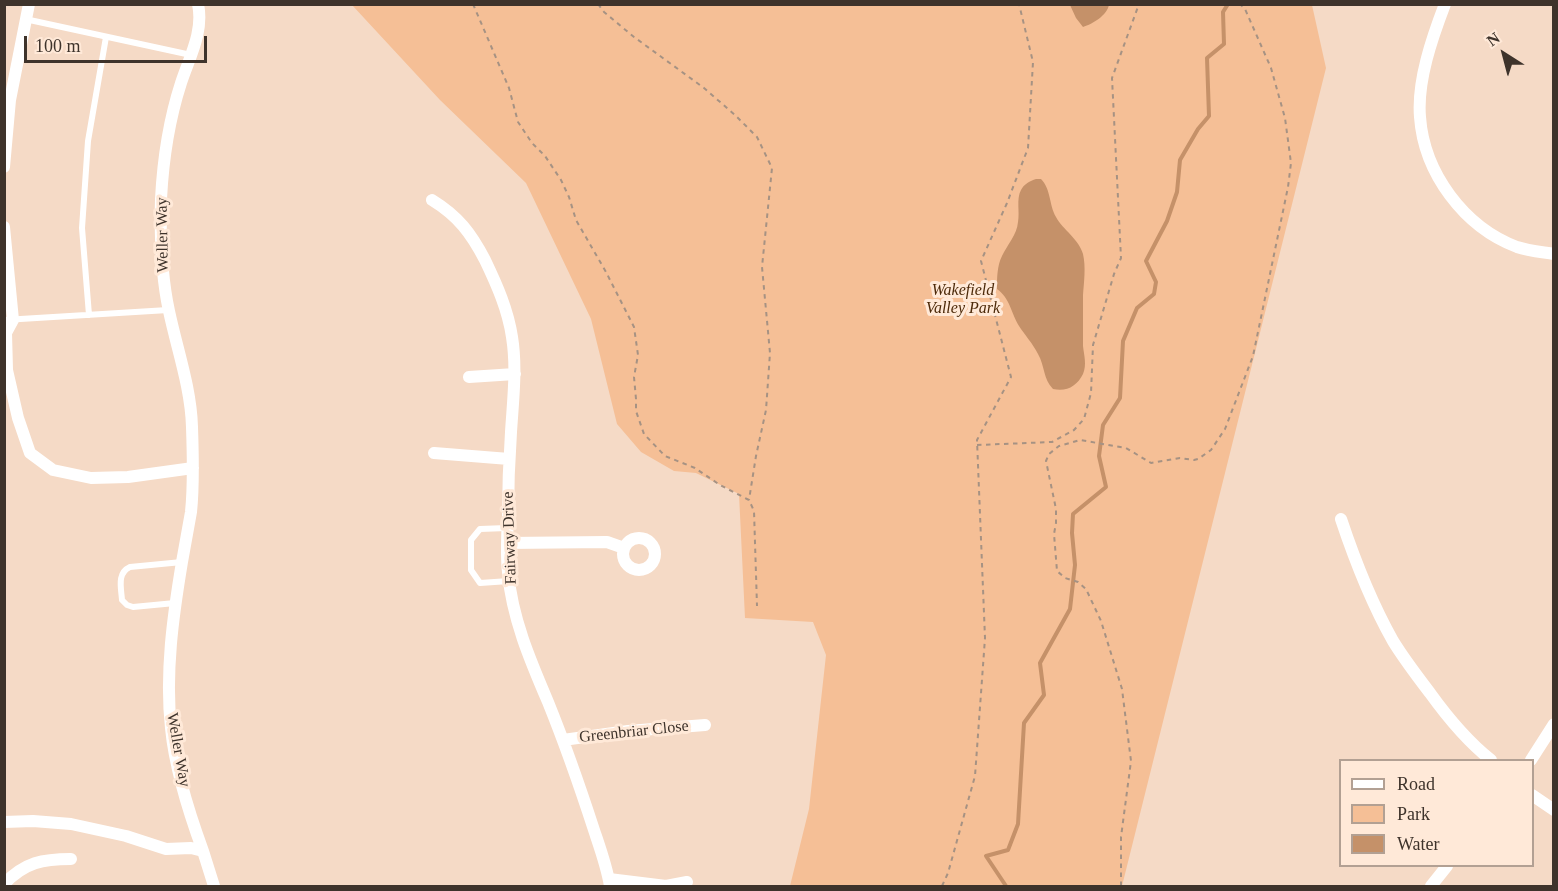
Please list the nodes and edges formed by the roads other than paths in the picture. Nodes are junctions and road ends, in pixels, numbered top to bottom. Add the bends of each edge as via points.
1 (29, 4) edge
2 (198, 4) edge
3 (1445, 4) edge
4 (25, 19) junction
5 (106, 37) junction
6 (192, 55) junction
7 (4, 167) edge
8 (432, 200) dead end
9 (4, 227) edge
10 (1554, 254) edge
11 (168, 310) junction
12 (89, 315) junction
13 (9, 320) edge
14 (515, 374) junction
15 (469, 377) dead end
16 (434, 453) dead end
17 (509, 459) junction
18 (193, 468) junction
19 (1341, 519) dead end
20 (508, 528) junction
21 (507, 543) junction
22 (624, 548) dead end
23 (182, 562) junction
24 (509, 581) junction
25 (176, 603) junction
26 (1554, 724) edge
27 (705, 725) dead end
28 (563, 740) junction
29 (1490, 759) edge
30 (1532, 759) edge
31 (1534, 796) edge
32 (1554, 810) edge
33 (4, 822) edge
34 (203, 851) junction
35 (72, 859) dead end
36 (1446, 867) edge
37 (687, 882) dead end
38 (610, 883) edge
39 (4, 884) edge
40 (214, 886) edge
41 (1431, 886) edge

1 - 4 street
2 - 6 street, Weller Way via 198,32
3 - 10 street via 1424,71 1420,101 1422,133 1438,177 1452,197 1486,230 1518,247
4 - 5 lane
4 - 7 street via 10,100
5 - 6 lane
5 - 12 lane via 87,152 82,228
6 - 11 street, Weller Way via 167,136 161,197 162,273
8 - 14 street, Fairway Drive via 456,218 480,251 502,297 513,339
9 - 13 street
11 - 12 lane
11 - 18 street, Weller Way via 192,423
12 - 13 lane
13 - 18 street via 7,370 30,453 52,470 91,478
14 - 15 street
14 - 17 street, Fairway Drive
16 - 17 street
17 - 20 street, Fairway Drive
18 - 23 street, Weller Way via 191,511
19 - 29 street via 1364,583 1394,643 1459,730
20 - 21 street, Fairway Drive
20 - 24 lane via 480,529 471,540 471,570 480,584
21 - 22 street via 607,543
21 - 24 street, Fairway Drive
23 - 25 street, Weller Way
23 - 25 lane via 129,567 121,575 122,600 127,604 133,607
24 - 28 street, Fairway Drive via 523,642
25 - 34 street, Weller Way via 170,657 171,730
26 - 30 street
27 - 28 street, Greenbriar Close
28 - 38 street, Fairway Drive
31 - 32 street
33 - 34 street via 71,824 166,849
34 - 40 street, Weller Way
35 - 39 street via 41,861 25,867
36 - 41 street
37 - 38 street via 666,886

